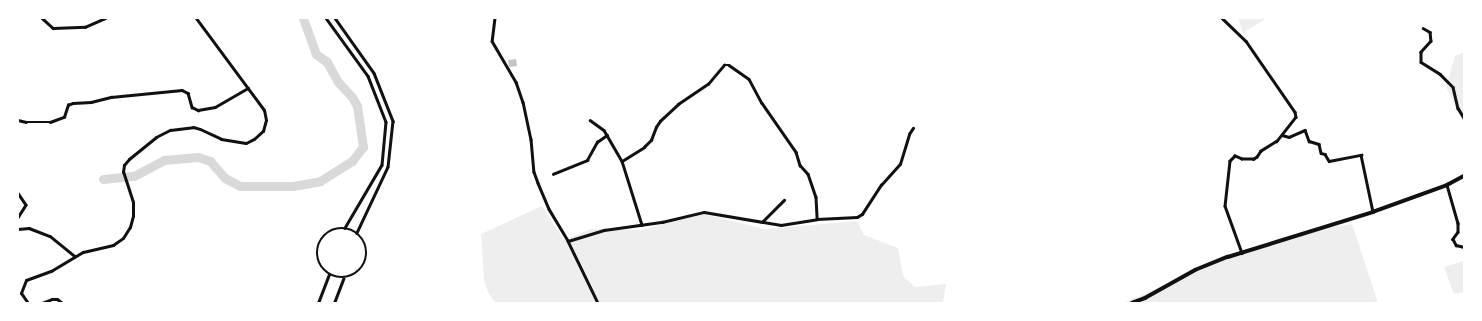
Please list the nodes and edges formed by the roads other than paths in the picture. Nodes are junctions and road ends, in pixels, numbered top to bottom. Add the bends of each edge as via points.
1 (42, 18) edge
2 (105, 18) edge
3 (196, 18) edge
4 (326, 18) edge
5 (335, 18) edge
6 (495, 18) edge
7 (1222, 18) edge
8 (1423, 28) dead end
9 (249, 88) junction
10 (1464, 118) edge
11 (18, 120) edge
12 (590, 120) dead end
13 (913, 128) dead end
14 (607, 135) junction
15 (1282, 135) junction
16 (622, 161) junction
17 (553, 174) dead end
18 (1464, 176) edge
19 (1447, 185) junction
20 (18, 193) edge
21 (784, 200) dead end
22 (1373, 212) junction
23 (18, 218) edge
24 (817, 219) junction
25 (762, 222) junction
26 (642, 225) junction
27 (345, 228) junction
28 (18, 229) edge
29 (357, 232) junction
30 (568, 241) junction
31 (1464, 247) edge
32 (1242, 253) junction
33 (75, 256) junction
34 (329, 275) junction
35 (343, 278) junction
36 (27, 303) edge
37 (42, 303) edge
38 (62, 303) edge
39 (318, 303) edge
40 (334, 303) edge
41 (598, 303) edge
42 (1132, 303) edge

1 - 2 street via 53,28 76,28
3 - 9 street
4 - 27 street via 368,76 386,122 382,165
5 - 29 street via 374,73 393,121 388,167
6 - 30 street via 492,41 516,82 523,102 538,183 549,209
7 - 15 street via 1246,41 1295,112 1296,117
8 - 10 street via 1430,32 1431,41 1421,52 1422,62 1453,87 1458,108
9 - 11 street via 215,107 198,110 192,107 188,93 182,90 74,103 68,105 64,117 50,122
9 - 33 street via 264,110 266,120 262,131 254,139 239,143 221,139 200,129 186,127 170,130 156,137 124,165 123,172 132,202 133,216 123,238 113,245
12 - 14 street via 601,126
13 - 24 street via 900,164 862,214 857,217
14 - 16 street
14 - 17 street via 597,142 587,160
15 - 22 street via 1289,136 1305,130 1309,141 1319,144 1321,153 1325,154 1329,161 1361,155
15 - 32 street via 1254,159 1235,156 1230,161 1225,206
16 - 24 street via 651,140 656,127 678,104 708,84 724,66 728,65 749,79 762,103 796,152 800,165 808,174 816,197
16 - 26 street
18 - 19 main road
19 - 22 main road
19 - 31 street via 1458,223 1458,232 1454,239 1456,245
20 - 23 street via 26,205
21 - 25 street
22 - 32 main road
24 - 25 street via 781,225
25 - 26 street via 704,212
26 - 30 street via 604,230
27 - 29 street
27 - 34 street via 332,230 318,245 317,258
28 - 33 street via 29,228 50,236
29 - 35 street via 367,248 366,263 356,274
30 - 41 street
32 - 42 main road via 1195,270
33 - 36 street via 55,269 26,280 21,293
34 - 35 street
34 - 39 street
35 - 40 street
37 - 38 street via 57,299

